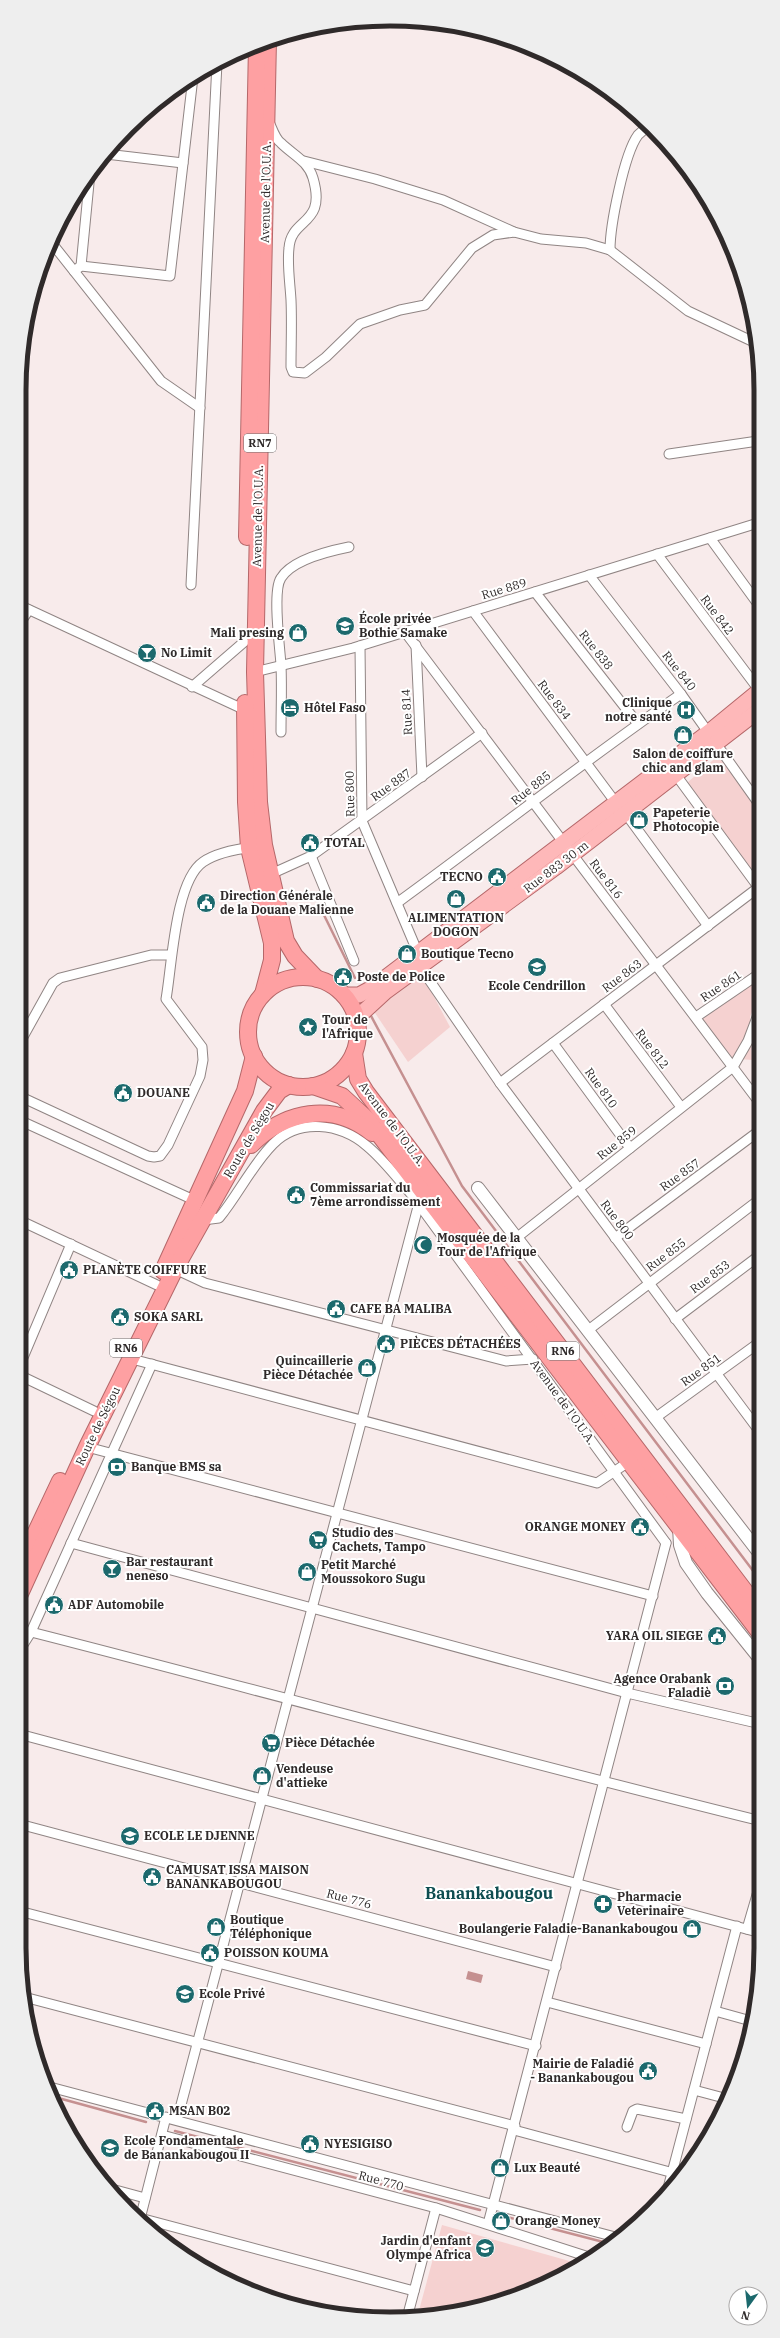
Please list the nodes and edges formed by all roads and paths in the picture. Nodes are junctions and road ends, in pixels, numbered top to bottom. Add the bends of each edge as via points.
1 (268, 47) edge
2 (256, 52) edge
3 (217, 70) edge
4 (192, 85) edge
5 (268, 119) junction
6 (644, 130) edge
7 (112, 155) edge
8 (304, 161) junction
9 (183, 162) junction
10 (88, 186) edge
11 (514, 232) junction
12 (56, 247) edge
13 (610, 250) junction
14 (78, 268) junction
15 (751, 341) edge
16 (200, 408) junction
17 (754, 442) edge
18 (669, 454) dead end
19 (754, 524) edge
20 (710, 538) junction
21 (348, 547) dead end
22 (656, 554) junction
23 (589, 575) junction
24 (191, 585) dead end
25 (535, 592) junction
26 (754, 598) edge
27 (26, 608) edge
28 (29, 610) junction
29 (473, 611) junction
30 (26, 614) edge
31 (405, 632) junction
32 (244, 642) junction
33 (360, 646) junction
34 (416, 646) junction
35 (281, 666) junction
36 (254, 672) junction
37 (754, 686) edge
38 (192, 687) junction
39 (681, 694) junction
40 (754, 695) edge
41 (245, 710) junction
42 (754, 713) edge
43 (638, 724) junction
44 (281, 732) dead end
45 (482, 733) junction
46 (713, 737) junction
47 (586, 762) junction
48 (676, 775) junction
49 (422, 777) junction
50 (754, 797) edge
51 (533, 802) junction
52 (621, 808) junction
53 (362, 821) junction
54 (256, 846) junction
55 (569, 849) junction
56 (311, 856) junction
57 (271, 874) junction
58 (754, 881) edge
59 (754, 892) edge
60 (397, 903) junction
61 (708, 926) junction
62 (171, 955) junction
63 (420, 960) junction
64 (354, 961) dead end
65 (656, 965) junction
66 (754, 977) edge
67 (317, 979) junction
68 (263, 994) junction
69 (344, 995) junction
70 (604, 1004) junction
71 (696, 1017) junction
72 (357, 1024) junction
73 (754, 1025) edge
74 (26, 1031) edge
75 (553, 1043) junction
76 (354, 1053) junction
77 (254, 1056) junction
78 (733, 1066) junction
79 (500, 1083) junction
80 (289, 1085) junction
81 (313, 1086) junction
82 (754, 1095) edge
83 (26, 1099) edge
84 (681, 1107) junction
85 (26, 1123) edge
86 (754, 1135) edge
87 (390, 1147) junction
88 (630, 1148) junction
89 (232, 1168) junction
90 (478, 1188) dead end
91 (578, 1189) junction
92 (412, 1195) junction
93 (196, 1201) junction
94 (426, 1204) junction
95 (754, 1204) edge
96 (203, 1220) junction
97 (26, 1223) edge
98 (615, 1238) junction
99 (515, 1239) junction
100 (71, 1244) junction
101 (754, 1259) edge
102 (175, 1269) junction
103 (649, 1283) junction
104 (157, 1285) junction
105 (675, 1318) junction
106 (385, 1329) junction
107 (587, 1331) junction
108 (754, 1346) edge
109 (26, 1350) edge
110 (132, 1359) junction
111 (532, 1359) junction
112 (152, 1364) junction
113 (717, 1374) junction
114 (26, 1378) edge
115 (94, 1412) junction
116 (655, 1418) junction
117 (361, 1420) junction
118 (754, 1424) edge
119 (87, 1448) junction
120 (112, 1452) junction
121 (630, 1461) junction
122 (614, 1471) junction
123 (337, 1512) junction
124 (679, 1527) junction
125 (71, 1543) junction
126 (666, 1543) junction
127 (680, 1545) junction
128 (754, 1546) edge
129 (696, 1549) junction
130 (26, 1553) edge
131 (26, 1576) edge
132 (653, 1596) junction
133 (754, 1603) edge
134 (311, 1609) junction
135 (754, 1625) edge
136 (30, 1632) junction
137 (26, 1639) edge
138 (754, 1652) edge
139 (627, 1693) junction
140 (288, 1697) junction
141 (754, 1722) edge
142 (26, 1736) edge
143 (604, 1782) junction
144 (261, 1798) junction
145 (754, 1819) edge
146 (26, 1826) edge
147 (239, 1882) junction
148 (578, 1884) junction
149 (754, 1905) edge
150 (26, 1913) edge
151 (736, 1926) junction
152 (747, 1929) junction
153 (754, 1931) edge
154 (218, 1963) junction
155 (556, 1966) junction
156 (29, 1998) edge
157 (547, 2002) junction
158 (715, 2011) junction
159 (747, 2020) edge
160 (197, 2042) junction
161 (706, 2044) junction
162 (536, 2046) junction
163 (55, 2088) edge
164 (694, 2090) junction
165 (721, 2097) edge
166 (166, 2118) junction
167 (686, 2119) junction
168 (176, 2120) junction
169 (626, 2127) dead end
170 (514, 2128) junction
171 (162, 2135) junction
172 (677, 2172) edge
173 (676, 2174) edge
174 (119, 2191) edge
175 (145, 2198) junction
176 (494, 2204) junction
177 (436, 2208) junction
178 (141, 2213) edge
179 (149, 2221) edge
180 (488, 2224) junction
181 (613, 2236) edge
182 (584, 2256) edge
183 (414, 2291) junction
184 (409, 2311) edge

1 - 5 highway, Avenue de l'O.U.A. / RN7
2 - 32 highway, Avenue de l'O.U.A. / RN7
3 - 16 street
4 - 9 street
5 - 8 street via 279,142
5 - 36 highway, Avenue de l'O.U.A. / RN7
6 - 13 street via 639,134 623,169
7 - 9 street
8 - 11 street via 443,200
8 - 11 street via 313,179 316,209 293,233 288,247 293,372 305,373 360,324 400,310 425,305 472,248 493,235
9 - 14 street via 170,276
10 - 14 street
11 - 13 street via 541,239 586,243
12 - 14 street
13 - 15 street via 688,311
14 - 16 street via 161,381
16 - 24 street
17 - 18 street
19 - 20 street, Rue 889
20 - 22 street, Rue 889
20 - 26 street
21 - 35 street via 319,553 280,578 276,614
22 - 23 street, Rue 889
22 - 37 street, Rue 842
23 - 25 street, Rue 889
23 - 39 street, Rue 840
25 - 29 street, Rue 889
25 - 43 street, Rue 838
27 - 28 street
28 - 30 street
28 - 38 street
29 - 31 street, Rue 889
29 - 47 street, Rue 834
31 - 33 street, Rue 889
31 - 34 street, Rue 816
32 - 38 street
32 - 41 highway, Avenue de l'O.U.A. / RN7
33 - 35 street, Rue 889
33 - 53 street, Rue 800
34 - 45 street, Rue 816
34 - 49 street, Rue 814
35 - 36 street, Rue 889
35 - 44 street
36 - 54 highway, Avenue de l'O.U.A. / RN7 via 259,802
38 - 41 street
39 - 43 street, Rue 885
39 - 46 street, Rue 840
40 - 46 main road
41 - 54 highway, Avenue de l'O.U.A. / RN7 via 246,802
42 - 46 main road, Rue 883 30 m
43 - 47 street, Rue 885
45 - 49 street, Rue 887
45 - 51 street, Rue 816
46 - 48 main road, Rue 883 30 m
46 - 50 street, Rue 840
46 - 52 main road
47 - 51 street, Rue 885
47 - 52 street, Rue 834
48 - 52 main road, Rue 883 30 m
48 - 58 street
49 - 53 street, Rue 887
51 - 55 street, Rue 816
51 - 60 street, Rue 885
52 - 55 main road, Rue 883 30 m
52 - 61 street, Rue 834
53 - 56 street, Rue 887
53 - 60 street, Rue 800
54 - 57 highway, Avenue de l'O.U.A. / RN7
54 - 62 street via 218,855 203,862 192,874 185,888
54 - 68 highway, Avenue de l'O.U.A. / RN7 via 272,943 272,960
55 - 63 main road, Rue 883 30 m
55 - 65 street, Rue 816
56 - 57 street, Rue 887
56 - 64 street
57 - 67 highway, Avenue de l'O.U.A. / RN7 via 286,940 295,956
59 - 61 street, Rue 863
60 - 63 street, Rue 800
61 - 65 street, Rue 863
62 - 74 street via 151,955 60,978 53,983
62 - 83 street via 166,999 202,1046 203,1060 200,1076 168,1145 160,1156 148,1156
63 - 69 main road via 359,994
63 - 72 main road via 360,1015
63 - 79 street, Rue 800 via 456,1020
65 - 70 street, Rue 863
65 - 71 street, Rue 816
66 - 71 street, Rue 861
67 - 68 highway via 288,979 274,985
67 - 69 highway via 332,985
68 - 77 highway via 250,1017 248,1030 249,1044
69 - 72 highway
70 - 75 street, Rue 863
70 - 84 street, Rue 812
71 - 78 street, Rue 816
72 - 76 highway via 358,1039
73 - 78 street
75 - 79 street, Rue 863
75 - 88 street, Rue 810
76 - 81 highway via 341,1071 323,1083
76 - 133 highway, Avenue de l'O.U.A. / RN6 via 355,1069 366,1092
77 - 80 highway via 263,1069 275,1079
77 - 93 highway, Route de Ségou / RN6 via 245,1091
78 - 82 street, Rue 816
78 - 84 street, Rue 859
79 - 91 street, Rue 800
80 - 81 highway
80 - 89 highway, Route de Ségou / RN6 via 280,1091 264,1111
81 - 87 highway, Avenue de l'O.U.A. / RN6 via 332,1090 348,1100
84 - 88 street, Rue 859
85 - 93 street
86 - 98 street, Rue 857
87 - 89 highway, RN6 via 362,1125 347,1118 326,1114 291,1117 264,1132
87 - 94 highway, Avenue de l'O.U.A. / RN6
88 - 91 street, Rue 859
89 - 96 highway, Route de Ségou / RN6
90 - 99 street
91 - 98 street, Rue 800
91 - 99 street, Rue 859
92 - 94 street
92 - 94 street, Avenue de l'O.U.A.
92 - 96 street, Avenue de l'O.U.A. via 367,1145 344,1132 315,1125 284,1135 273,1144 220,1218
93 - 104 highway, Route de Ségou / RN6
94 - 106 street
94 - 111 street, Avenue de l'O.U.A.
94 - 121 highway, Avenue de l'O.U.A. / RN6
95 - 103 street, Rue 855
96 - 102 highway, Route de Ségou / RN6
97 - 100 street
98 - 103 street, Rue 800
99 - 107 street
100 - 104 street
100 - 109 street
101 - 105 street, Rue 853
102 - 106 street via 205,1283
102 - 110 highway, Route de Ségou / RN6
103 - 105 street, Rue 800
103 - 107 street, Rue 855
104 - 115 highway, Route de Ségou / RN6
105 - 113 street, Rue 800
106 - 111 street via 506,1361
106 - 117 street
107 - 116 street
108 - 113 street, Rue 851
110 - 112 street
110 - 119 highway, Route de Ségou / RN6
111 - 122 street, Avenue de l'O.U.A.
112 - 117 street
112 - 120 street
113 - 116 street, Rue 851
113 - 118 street, Rue 800
114 - 115 street
115 - 130 highway, Route de Ségou / RN6
116 - 128 street
117 - 122 street via 597,1483
117 - 123 street
119 - 120 street
119 - 131 highway, Route de Ségou / RN6
120 - 123 street
120 - 125 street
121 - 122 street
121 - 124 highway, Avenue de l'O.U.A. / RN6
122 - 126 street, Avenue de l'O.U.A.
123 - 132 street
123 - 134 street
124 - 127 street
124 - 129 highway, Avenue de l'O.U.A. / RN6
125 - 134 street
125 - 136 street
126 - 127 street
126 - 132 street
127 - 129 street
127 - 138 street via 686,1562 707,1593
129 - 135 highway, Avenue de l'O.U.A. / RN6
132 - 139 street
134 - 139 street
134 - 140 street
136 - 137 street
136 - 140 street
139 - 141 street
139 - 143 street
140 - 143 street
140 - 144 street
142 - 144 street
143 - 145 street
143 - 148 street
144 - 147 street
144 - 148 street
146 - 147 street, Rue 776
147 - 154 street
147 - 155 street, Rue 776
148 - 151 street
148 - 155 street
149 - 152 street
150 - 154 street
151 - 152 street
151 - 158 street
152 - 153 street
154 - 160 street
154 - 162 street
155 - 157 street
156 - 160 street
157 - 161 street
157 - 162 street
158 - 159 street
158 - 161 street
160 - 168 street
160 - 170 street
161 - 164 street
162 - 170 street
163 - 166 street
164 - 165 street
164 - 167 street
166 - 168 street
166 - 171 street
167 - 169 street via 637,2109 633,2111
167 - 172 street
168 - 176 street
170 - 173 street
170 - 176 street
171 - 175 street
171 - 177 street, Rue 770
174 - 175 street
175 - 178 street
176 - 180 street
176 - 181 street
177 - 180 street, Rue 770
177 - 183 street
179 - 183 street
180 - 182 street, Rue 770
183 - 184 street

